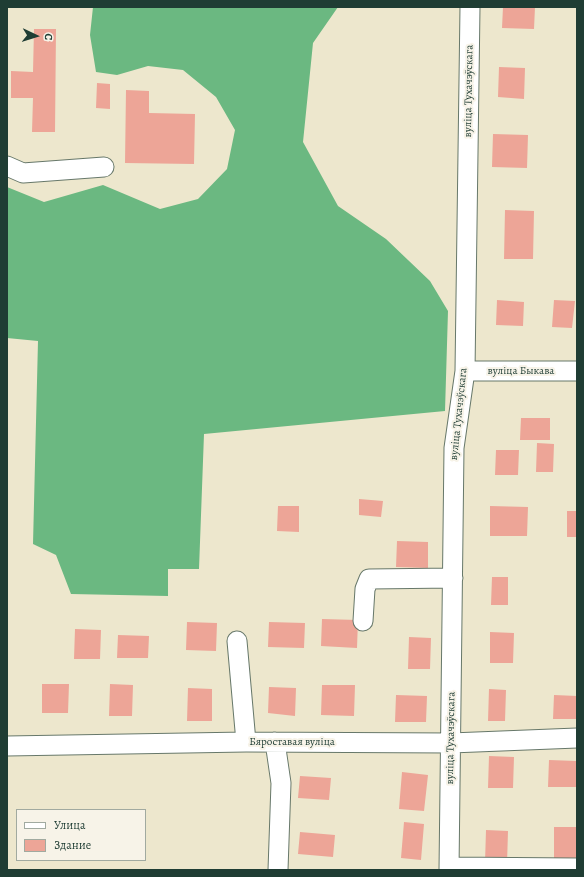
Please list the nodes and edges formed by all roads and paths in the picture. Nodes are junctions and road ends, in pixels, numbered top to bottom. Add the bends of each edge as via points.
1 (470, 7) edge
2 (7, 166) edge
3 (104, 168) dead end
4 (464, 371) junction
5 (577, 371) edge
6 (453, 578) junction
7 (363, 621) dead end
8 (237, 641) dead end
9 (577, 738) edge
10 (246, 742) junction
11 (276, 742) junction
12 (450, 744) junction
13 (7, 746) edge
14 (577, 868) edge
15 (449, 869) edge
16 (278, 870) edge

1 - 4 street, вуліца Тухачэўскага
2 - 3 street via 23,172
4 - 5 street, вуліца Быкава
4 - 6 street, вуліца Тухачэўскага via 454,448
6 - 7 street via 369,580 365,589
6 - 12 street, вуліца Тухачэўскага
8 - 10 street
9 - 12 street, Бяроставая вуліца
10 - 11 street, Бяроставая вуліца
10 - 13 street, Бяроставая вуліца
11 - 12 street, Бяроставая вуліца
11 - 16 street via 281,783
12 - 15 street, вуліца Тухачэўскага
14 - 15 street

